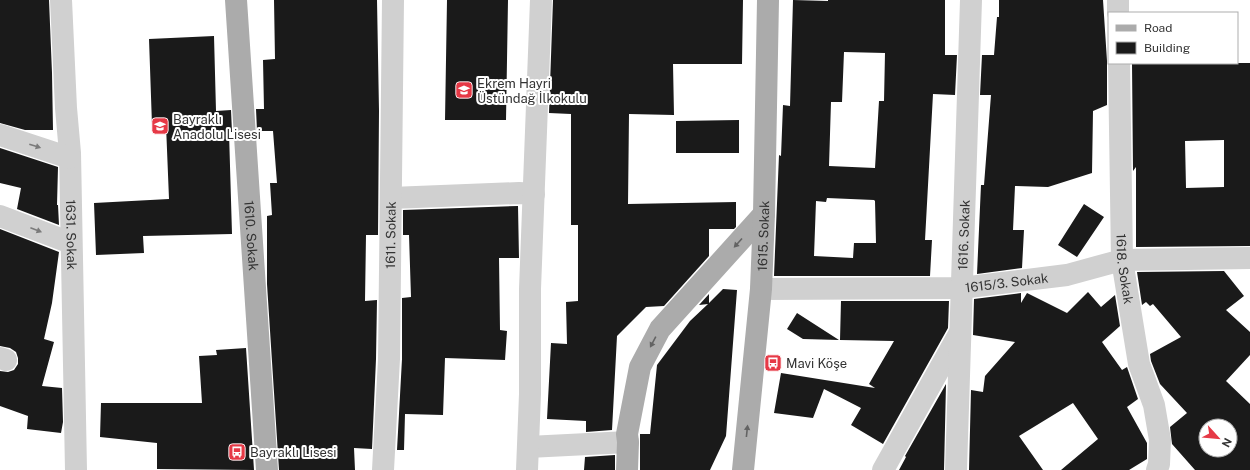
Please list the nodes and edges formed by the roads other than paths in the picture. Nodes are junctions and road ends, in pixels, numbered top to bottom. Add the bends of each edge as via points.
1 (61, 0) edge
2 (236, 0) edge
3 (393, 0) edge
4 (541, 0) edge
5 (768, 0) edge
6 (971, 0) edge
7 (1118, 0) edge
8 (1118, 12) edge
9 (1119, 64) edge
10 (0, 135) edge
11 (70, 158) junction
12 (534, 194) junction
13 (391, 198) junction
14 (764, 214) junction
15 (0, 216) edge
16 (71, 243) junction
17 (1250, 258) edge
18 (1122, 260) junction
19 (961, 288) junction
20 (761, 289) junction
21 (960, 331) junction
22 (628, 442) junction
23 (528, 447) junction
24 (76, 470) edge
25 (267, 470) edge
26 (383, 470) edge
27 (528, 470) edge
28 (627, 470) edge
29 (743, 470) edge
30 (883, 470) edge
31 (956, 470) edge
32 (1157, 470) edge

1 - 11 street, 1631. Sokak
2 - 25 main road, 1610. Sokak
3 - 13 street, 1611. Sokak
4 - 12 street
5 - 14 main road, 1615. Sokak
6 - 19 street, 1616. Sokak
7 - 8 street
9 - 18 street, 1618. Sokak
10 -> 11 street
11 - 16 street, 1631. Sokak
12 - 13 street
12 - 23 street
13 - 26 street, 1611. Sokak via 389,359
14 - 20 main road, 1615. Sokak
14 -> 22 main road via 660,329 640,367 627,434
15 -> 16 street
16 - 24 street, 1631. Sokak
17 - 18 street, 1615/3. Sokak
18 - 19 street, 1615/3. Sokak via 1067,275
18 - 32 street, 1618. Sokak via 1139,364 1154,405 1160,440
19 - 20 street, 1615/3. Sokak
19 - 21 street, 1616. Sokak
29 -> 20 main road, 1615. Sokak
21 - 30 street
21 - 31 street, 1616. Sokak
22 - 23 street
22 - 28 main road
23 - 27 street

